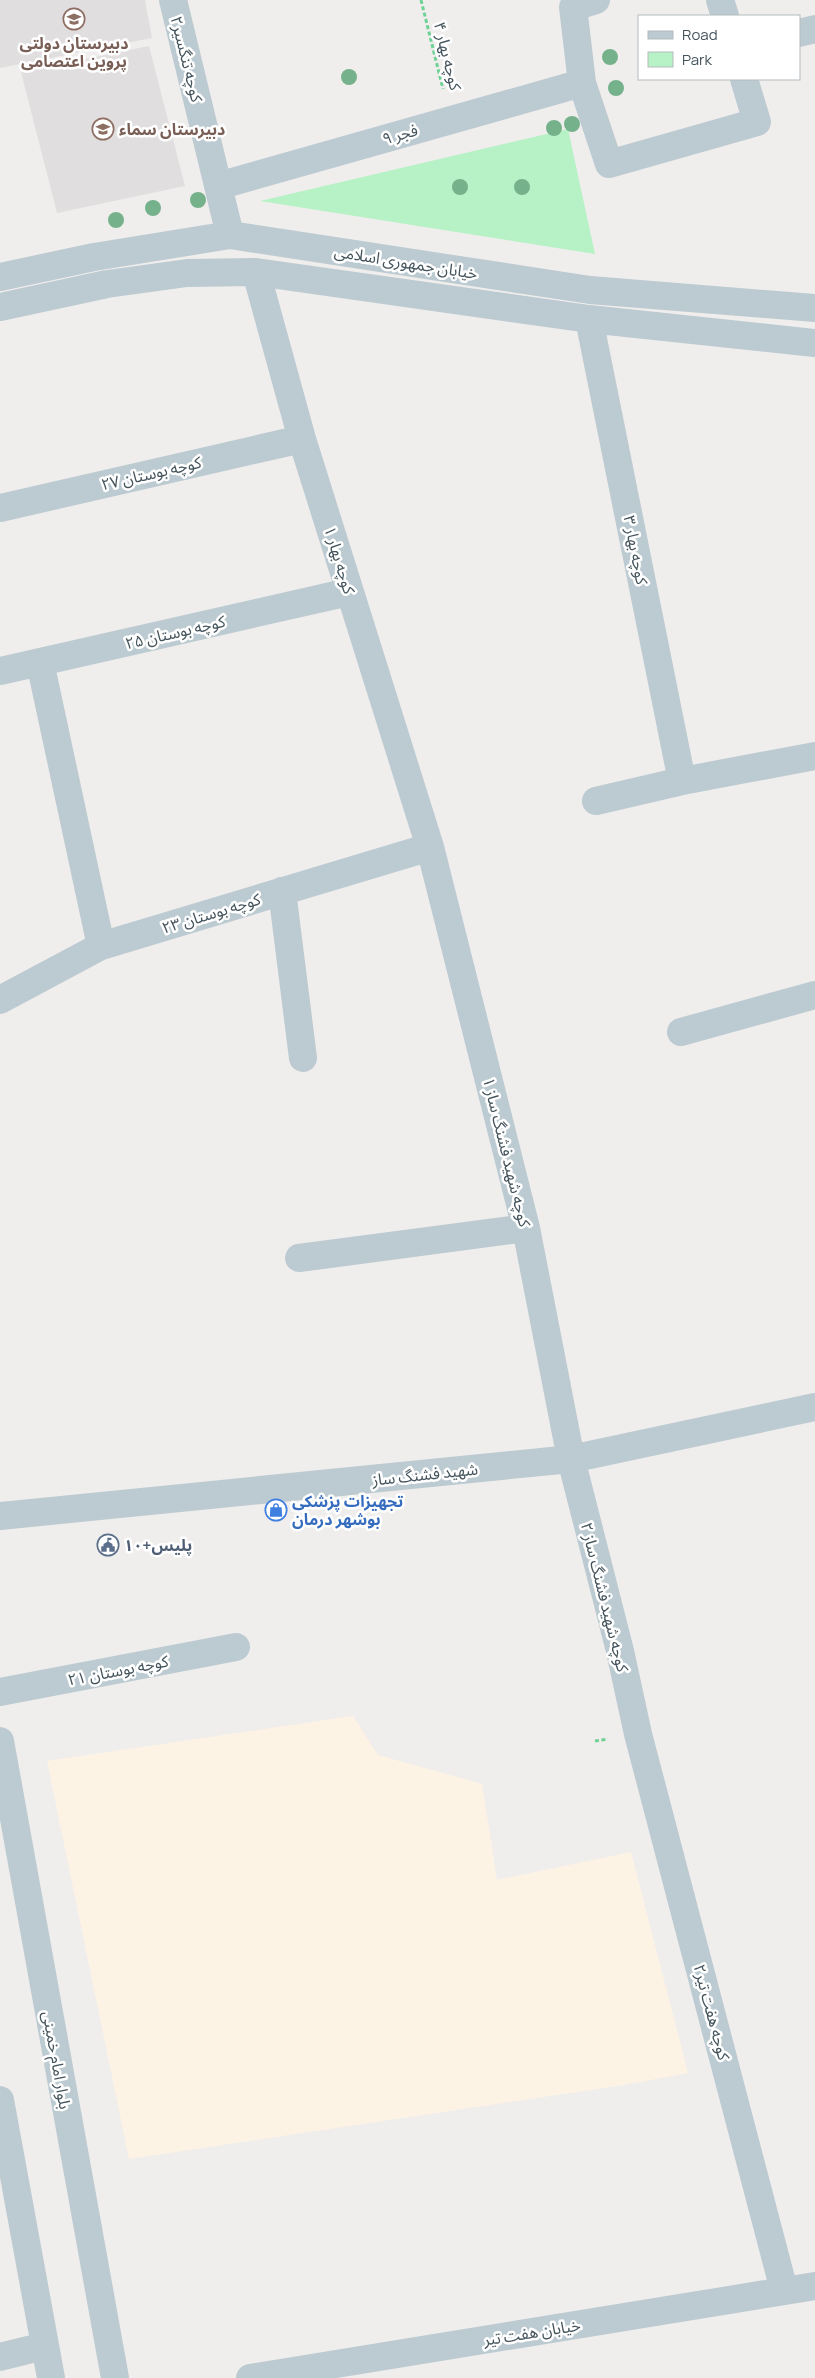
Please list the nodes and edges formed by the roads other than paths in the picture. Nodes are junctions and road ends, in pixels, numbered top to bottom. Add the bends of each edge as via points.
1 (173, 0) edge
2 (596, 0) edge
3 (720, 0) edge
4 (725, 15) edge
5 (815, 29) edge
6 (800, 33) edge
7 (744, 80) edge
8 (582, 83) junction
9 (218, 186) junction
10 (230, 235) junction
11 (256, 272) junction
12 (0, 277) edge
13 (0, 307) edge
14 (815, 308) edge
15 (589, 319) junction
16 (815, 343) edge
17 (302, 438) junction
18 (0, 508) edge
19 (349, 592) junction
20 (40, 662) junction
21 (0, 672) edge
22 (815, 756) edge
23 (682, 781) junction
24 (596, 801) dead end
25 (430, 847) junction
26 (282, 891) junction
27 (101, 946) junction
28 (815, 996) edge
29 (0, 1000) edge
30 (681, 1032) dead end
31 (303, 1058) dead end
32 (526, 1228) junction
33 (299, 1258) dead end
34 (815, 1407) edge
35 (571, 1459) junction
36 (0, 1516) edge
37 (236, 1647) dead end
38 (0, 1692) edge
39 (638, 1734) joint
40 (0, 1741) edge
41 (0, 2100) edge
42 (815, 2286) edge
43 (784, 2290) junction
44 (44, 2346) junction
45 (0, 2357) edge
46 (51, 2378) edge
47 (115, 2378) edge
48 (250, 2378) edge

1 - 9 street, کوچه تنگسیر۲
2 - 8 street via 573,7
3 - 4 street
5 - 6 street
7 - 8 street via 757,122 609,164
8 - 9 street, فجر ۹
9 - 10 street, کوچه تنگسیر۲
10 - 12 street, خیابان جمهوری اسلامی via 113,253
10 - 14 street, خیابان جمهوری اسلامی via 590,290
11 - 13 street, خیابان جمهوری اسلامی via 187,273 107,284
11 - 15 street, خیابان جمهوری اسلامی
11 - 17 street, کوچه بهار ۱
15 - 16 street, خیابان جمهوری اسلامی
15 - 23 street, کوچه بهار ۳
17 - 18 street, کوچه بوستان ۲۷
17 - 19 street, کوچه بهار ۱
19 - 20 street, کوچه بوستان ۲۵
19 - 25 street, کوچه بهار ۱
20 - 21 street, کوچه بوستان ۲۵
20 - 27 street
22 - 23 street
23 - 24 street
25 - 26 street, کوچه بوستان ۲۳
25 - 32 street, کوچه شهید فشنگ ساز ۱
26 - 27 street, کوچه بوستان ۲۳
26 - 31 street
27 - 29 street, کوچه بوستان ۲۳
28 - 30 street
32 - 33 street
32 - 35 street, کوچه شهید فشنگ ساز ۱
34 - 35 street, شهید فشنگ ساز
35 - 36 street, شهید فشنگ ساز
35 - 39 street, کوچه شهید فشنگ ساز ۲
37 - 38 street, کوچه بوستان ۲۱
39 - 43 street, کوچه هفت تیر۲
40 - 47 street, بلوار امام خمینی
41 - 44 street
42 - 43 street, خیابان هفت تیر
43 - 48 street, خیابان هفت تیر
44 - 45 street
44 - 46 street

